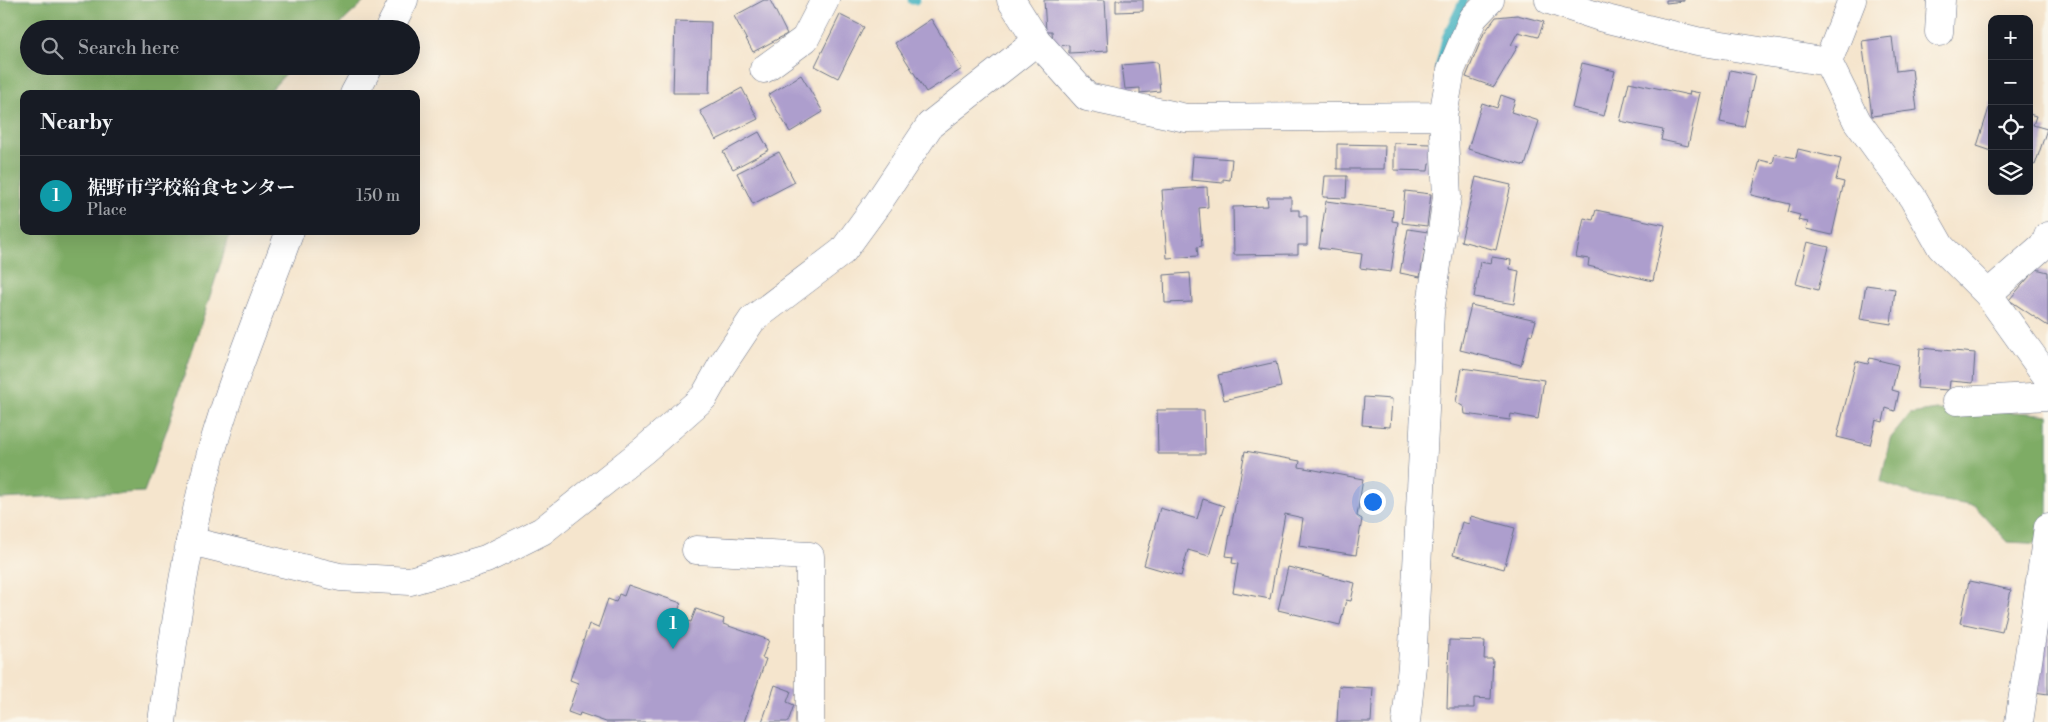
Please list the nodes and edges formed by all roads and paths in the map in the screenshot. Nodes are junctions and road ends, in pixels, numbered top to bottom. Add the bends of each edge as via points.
1 (404, 0) edge
2 (825, 0) edge
3 (1011, 0) edge
4 (1490, 0) edge
5 (1549, 0) edge
6 (1852, 0) edge
7 (1941, 0) edge
8 (394, 20) edge
9 (1939, 32) dead end
10 (1037, 41) junction
11 (1828, 62) junction
12 (764, 69) dead end
13 (364, 75) edge
14 (356, 90) edge
15 (1443, 116) junction
16 (288, 235) edge
17 (2048, 236) edge
18 (1988, 294) junction
19 (2048, 378) edge
20 (2048, 396) edge
21 (1957, 401) dead end
22 (2048, 528) edge
23 (190, 541) junction
24 (696, 550) dead end
25 (162, 722) edge
26 (810, 722) edge
27 (1406, 722) edge
28 (2019, 722) edge

1 - 8 street
2 - 12 street via 805,39
3 - 10 street
4 - 15 street via 1473,18 1451,70
5 - 11 street via 1603,18 1698,41
6 - 11 street
7 - 9 street
10 - 15 street via 1087,97 1186,118
10 - 23 street via 930,125 843,251 752,320 704,397 644,450 542,531 486,559 410,581 340,577
11 - 18 street via 1857,122 1913,198 1941,247
13 - 14 street
15 - 27 street via 1447,197 1430,312 1412,666
16 - 23 street via 248,342 212,452
17 - 18 street via 2045,244
18 - 19 street
20 - 21 street
22 - 28 street
23 - 25 street
24 - 26 street via 810,556

